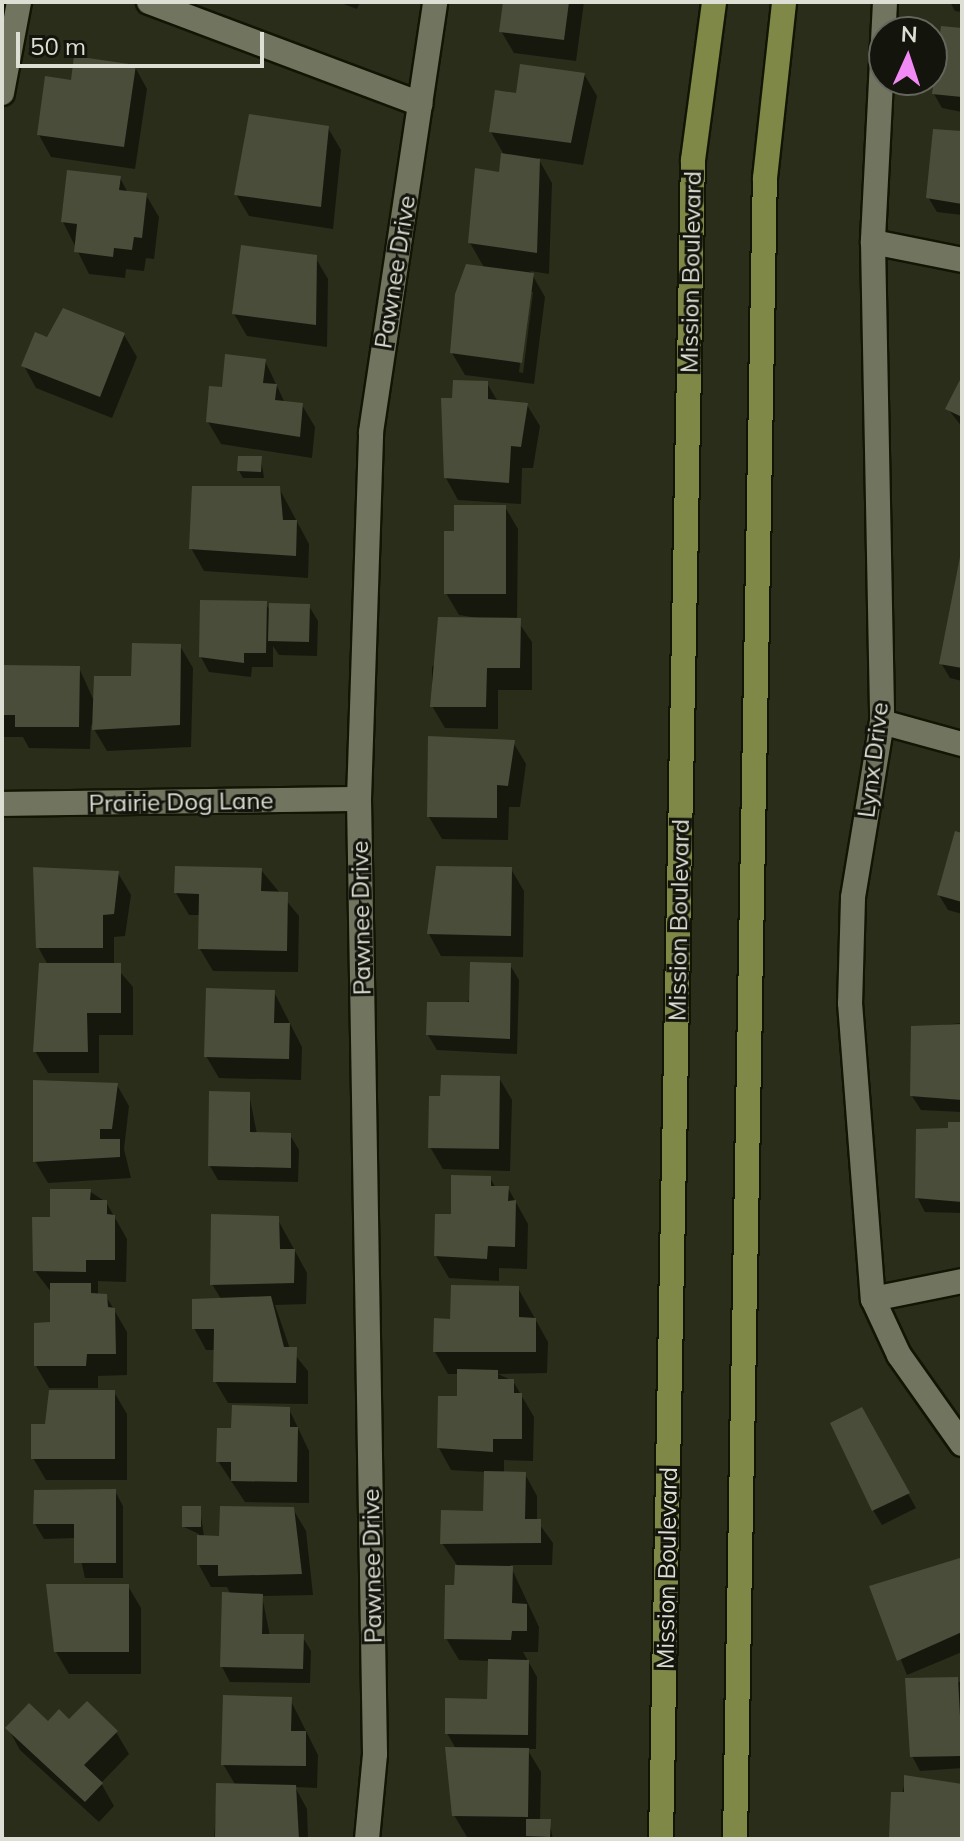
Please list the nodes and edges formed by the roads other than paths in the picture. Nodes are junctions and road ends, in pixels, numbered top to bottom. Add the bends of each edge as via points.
1 (19, 2) edge
2 (149, 2) edge
3 (435, 2) edge
4 (714, 2) edge
5 (784, 2) edge
6 (885, 2) edge
7 (2, 93) edge
8 (420, 104) junction
9 (873, 242) junction
10 (962, 260) edge
11 (882, 722) junction
12 (962, 744) edge
13 (359, 799) junction
14 (2, 804) edge
15 (962, 1281) edge
16 (873, 1299) junction
17 (962, 1444) edge
18 (367, 1839) edge
19 (661, 1839) edge
20 (735, 1839) edge

1 - 7 street
2 - 8 street
3 - 8 street, Pawnee Drive
4 - 19 main road, Mission Boulevard via 693,160
5 - 20 main road via 765,178
6 - 9 street, Lynx Drive
8 - 13 street, Pawnee Drive via 371,432
9 - 10 street
9 - 11 street, Lynx Drive
11 - 12 street
11 - 16 street, Lynx Drive via 853,898 850,1003
13 - 14 street, Prairie Dog Lane
13 - 18 street, Pawnee Drive via 375,1754
15 - 16 street
16 - 17 street, Lynx Drive via 899,1355

